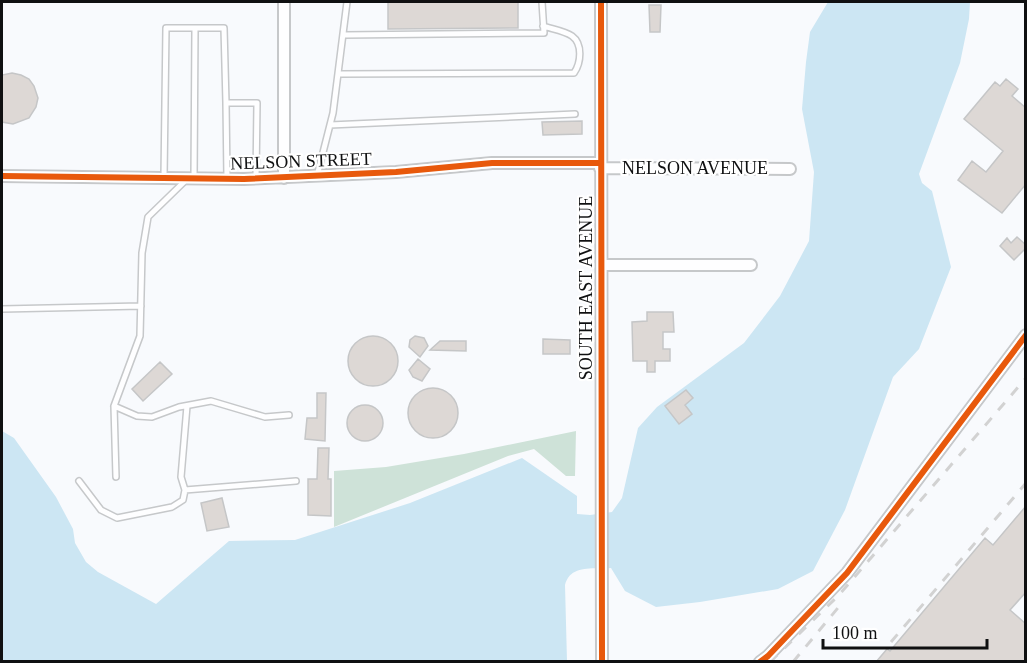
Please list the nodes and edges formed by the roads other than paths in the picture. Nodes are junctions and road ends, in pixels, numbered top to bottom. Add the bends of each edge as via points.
1 (284, 2) edge
2 (347, 2) edge
3 (542, 2) edge
4 (601, 2) edge
5 (543, 26) junction
6 (195, 28) junction
7 (344, 35) junction
8 (339, 74) junction
9 (226, 103) junction
10 (575, 114) dead end
11 (330, 125) junction
12 (600, 166) junction
13 (790, 169) dead end
14 (2, 176) edge
15 (317, 176) junction
16 (164, 178) junction
17 (191, 178) junction
18 (284, 178) junction
19 (226, 179) junction
20 (256, 179) junction
21 (602, 265) junction
22 (751, 265) dead end
23 (141, 306) junction
24 (2, 309) edge
25 (1026, 335) edge
26 (114, 406) junction
27 (187, 406) junction
28 (289, 415) dead end
29 (116, 477) dead end
30 (79, 481) dead end
31 (296, 481) dead end
32 (185, 490) junction
33 (602, 662) edge
34 (760, 662) edge

1 - 18 street
2 - 7 lane
3 - 5 lane
4 - 12 street, SOUTH EAST AVENUE
5 - 7 lane via 544,33
5 - 8 lane via 572,36 578,43 580,57 574,73
6 - 9 lane via 224,28
6 - 16 lane via 166,28
6 - 17 lane
7 - 8 lane
8 - 11 lane
9 - 19 lane
9 - 20 lane via 257,103
10 - 11 lane
11 - 15 lane
12 - 13 street, NELSON AVENUE
12 - 15 street, NELSON STREET via 492,163
12 - 21 street, SOUTH EAST AVENUE
14 - 16 street, NELSON STREET
15 - 18 street, NELSON STREET
16 - 17 street, NELSON STREET
17 - 19 street, NELSON STREET
17 - 23 lane via 148,217 142,253
18 - 20 street, NELSON STREET
19 - 20 street, NELSON STREET
21 - 22 street
21 - 33 street, SOUTH EAST AVENUE
23 - 24 lane
23 - 26 lane via 140,336
25 - 34 street via 847,573
26 - 27 lane via 136,416 152,417
26 - 29 lane
27 - 28 lane via 211,401 265,417
27 - 32 lane via 181,477
30 - 32 lane via 101,510 117,518 172,507 183,500
31 - 32 lane

